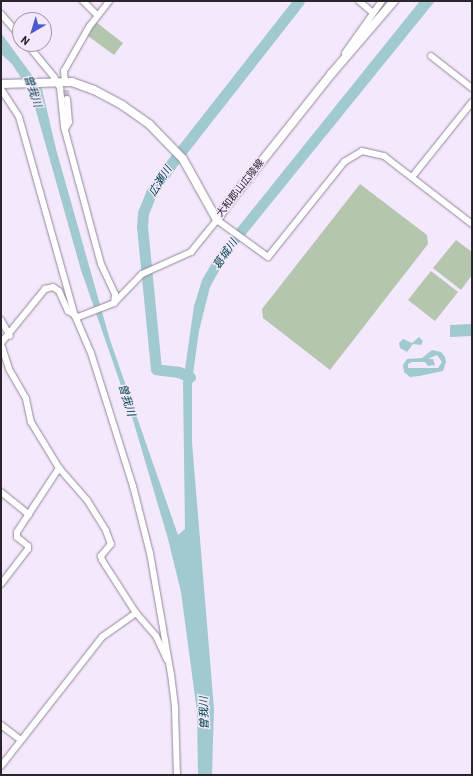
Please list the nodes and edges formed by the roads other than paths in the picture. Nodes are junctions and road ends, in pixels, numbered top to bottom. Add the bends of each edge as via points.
1 (83, 1) edge
2 (109, 1) edge
3 (359, 1) edge
4 (382, 1) edge
5 (394, 1) edge
6 (372, 12) junction
7 (1, 14) edge
8 (97, 14) junction
9 (12, 27) edge
10 (35, 52) edge
11 (431, 56) dead end
12 (332, 73) junction
13 (59, 82) junction
14 (2, 86) edge
15 (472, 88) edge
16 (67, 98) tunnel mouth
17 (472, 102) edge
18 (64, 129) junction
19 (412, 177) junction
20 (220, 222) junction
21 (472, 224) edge
22 (114, 303) junction
23 (76, 316) junction
24 (1, 320) edge
25 (10, 336) junction
26 (1, 344) edge
27 (59, 468) junction
28 (1, 492) edge
29 (29, 515) junction
30 (1, 584) edge
31 (136, 613) junction
32 (168, 662) junction
33 (1, 725) edge
34 (21, 740) junction
35 (1, 766) edge
36 (176, 775) edge

1 - 8 street
2 - 8 street
3 - 6 street
4 - 6 street
5 - 12 main road, 大和郡山広陵線
6 - 12 street
7 - 9 street
8 - 13 street
10 - 13 street
11 - 15 street
12 - 20 main road, 大和郡山広陵線 via 226,204
13 - 14 main road, 大和郡山広陵線
13 - 18 street
13 - 20 main road, 大和郡山広陵線 via 72,82 94,90 149,124 183,158
14 - 23 street via 19,117
16 - 18 street via 69,122
17 - 19 street
18 - 22 street via 101,264 115,294
19 - 20 street via 384,156 362,151 344,162 268,257
19 - 21 street
20 - 22 street via 191,252 142,274
22 - 23 street
23 - 25 street via 68,311 58,291 53,287 45,289
23 - 32 street via 93,360 133,486 150,553
24 - 25 street
25 - 26 street
26 - 27 street via 9,369 26,399 31,422
27 - 29 street via 31,508
27 - 31 street via 87,500 106,531 110,544 101,556 102,560
28 - 29 street
29 - 30 street via 17,532 17,537 28,546 28,549
31 - 32 street via 156,636
31 - 34 street via 102,637
32 - 36 street via 175,709
33 - 34 street
34 - 35 street

